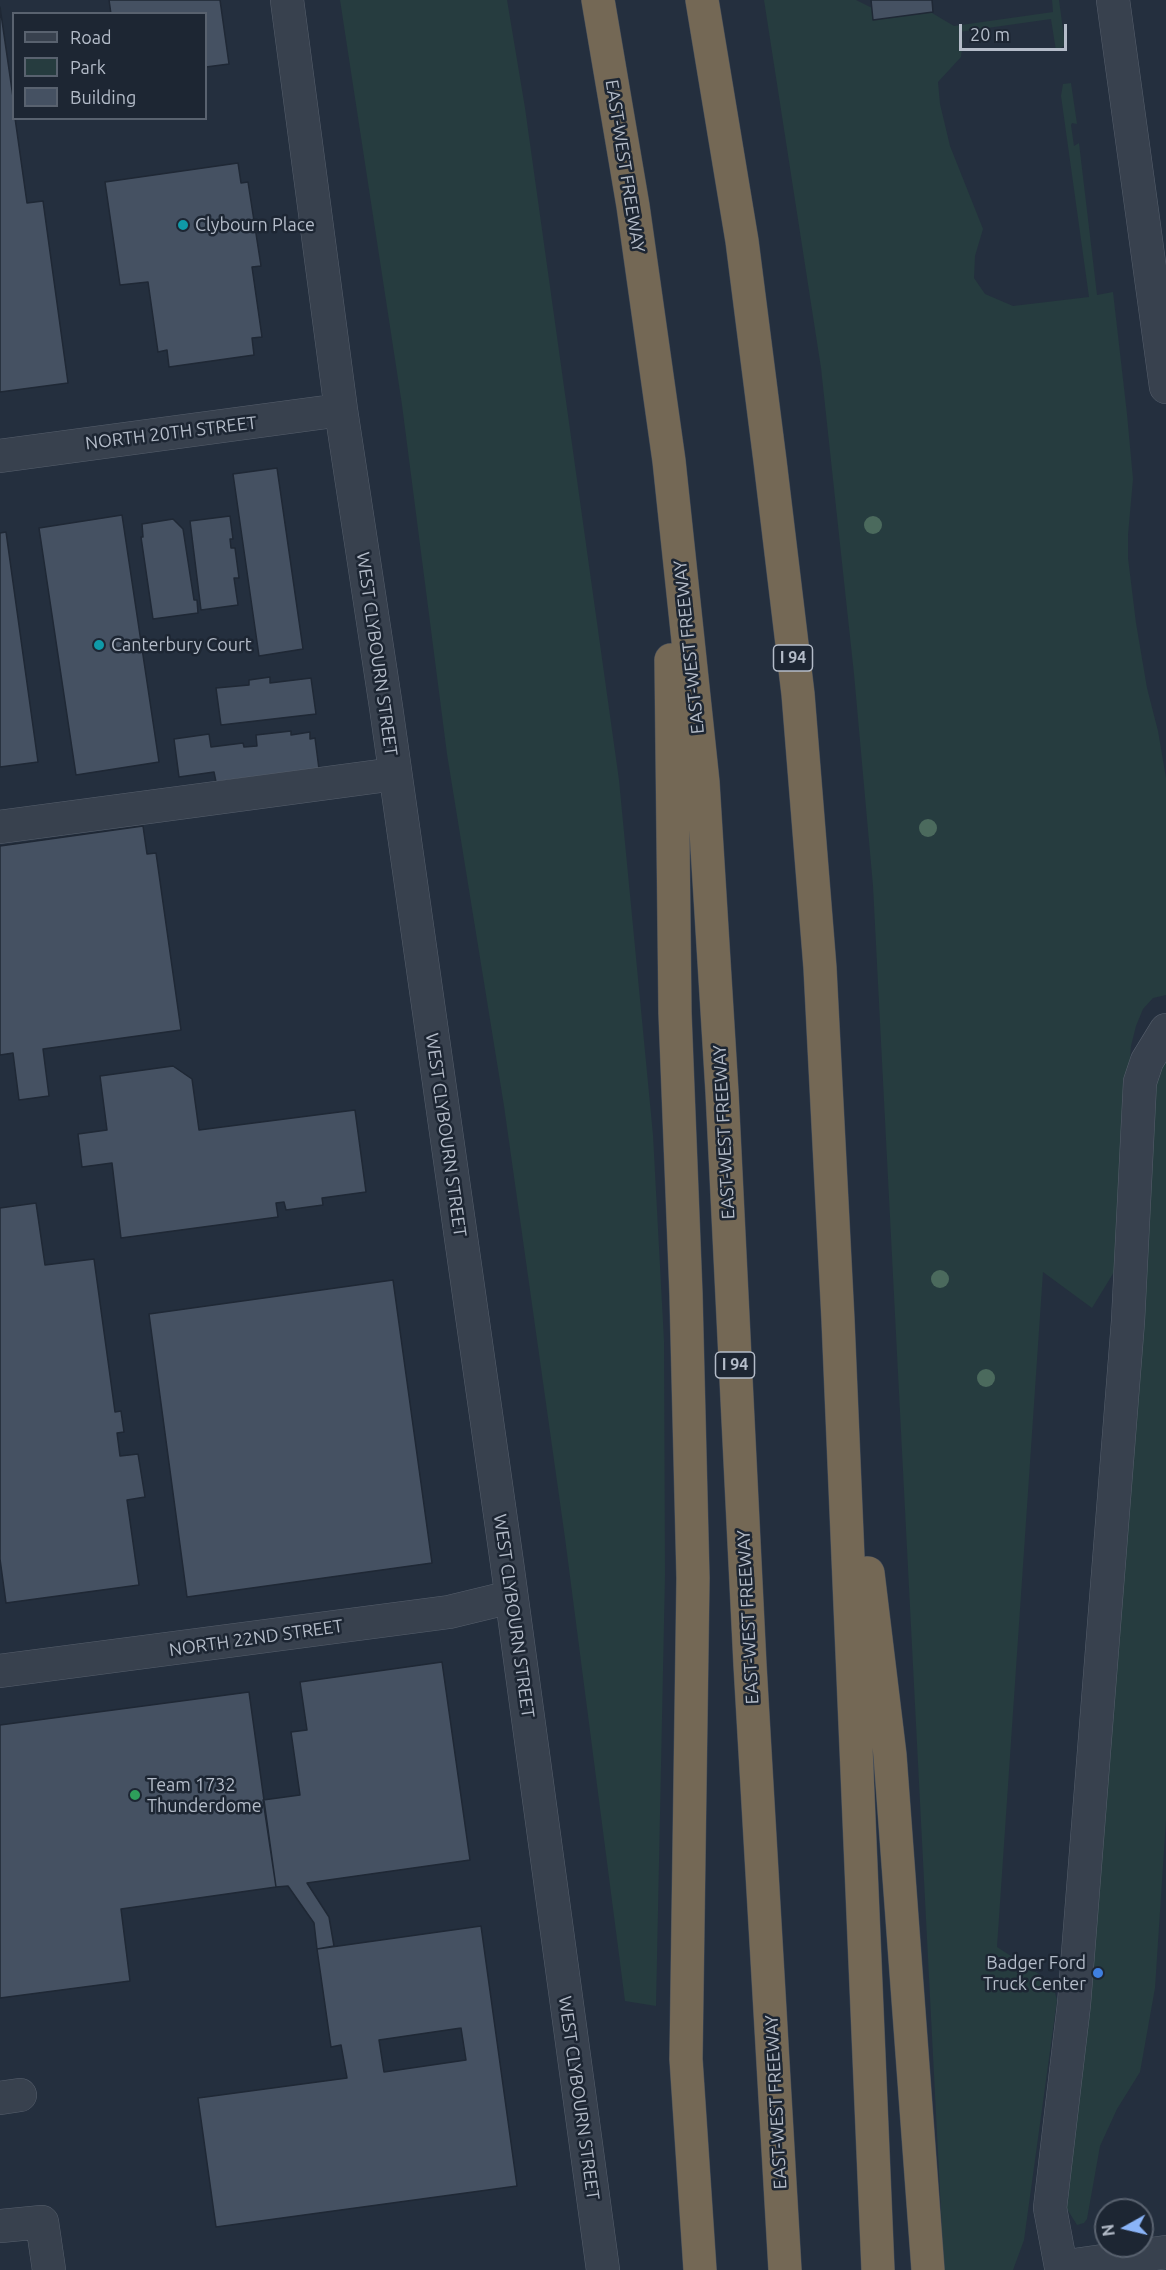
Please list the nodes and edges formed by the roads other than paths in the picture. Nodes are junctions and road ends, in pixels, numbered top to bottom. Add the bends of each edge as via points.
1 (286, 0) edge
2 (598, 0) edge
3 (702, 0) edge
4 (1113, 0) edge
5 (1166, 387) edge
6 (341, 410) junction
7 (0, 456) edge
8 (669, 460) junction
9 (395, 774) junction
10 (0, 827) edge
11 (1166, 1030) edge
12 (838, 1320) junction
13 (511, 1597) junction
14 (0, 1671) edge
15 (0, 2226) edge
16 (1166, 2252) edge
17 (50, 2270) edge
18 (603, 2270) edge
19 (700, 2270) edge
20 (785, 2270) edge
21 (878, 2270) edge
22 (928, 2270) edge

1 - 6 street, WEST CLYBOURN STREET
2 - 8 highway, EAST-WEST FREEWAY / I 94 via 633,206
3 - 12 highway, I 94 via 742,241 798,694 820,968
4 - 5 street
6 - 7 street, NORTH 20TH STREET
6 - 9 street, WEST CLYBOURN STREET
8 - 19 highway via 675,1013 693,1578 687,2059
8 - 20 highway, EAST-WEST FREEWAY / I 94 via 703,782
9 - 10 street
9 - 13 street, WEST CLYBOURN STREET
11 - 16 street via 1147,1061 1140,1082 1128,1321 1077,1968 1050,2208 1061,2267
12 - 21 highway, I 94
12 - 22 highway via 890,1755
13 - 14 street, NORTH 22ND STREET via 449,1612
13 - 18 street, WEST CLYBOURN STREET
15 - 17 street via 42,2222

